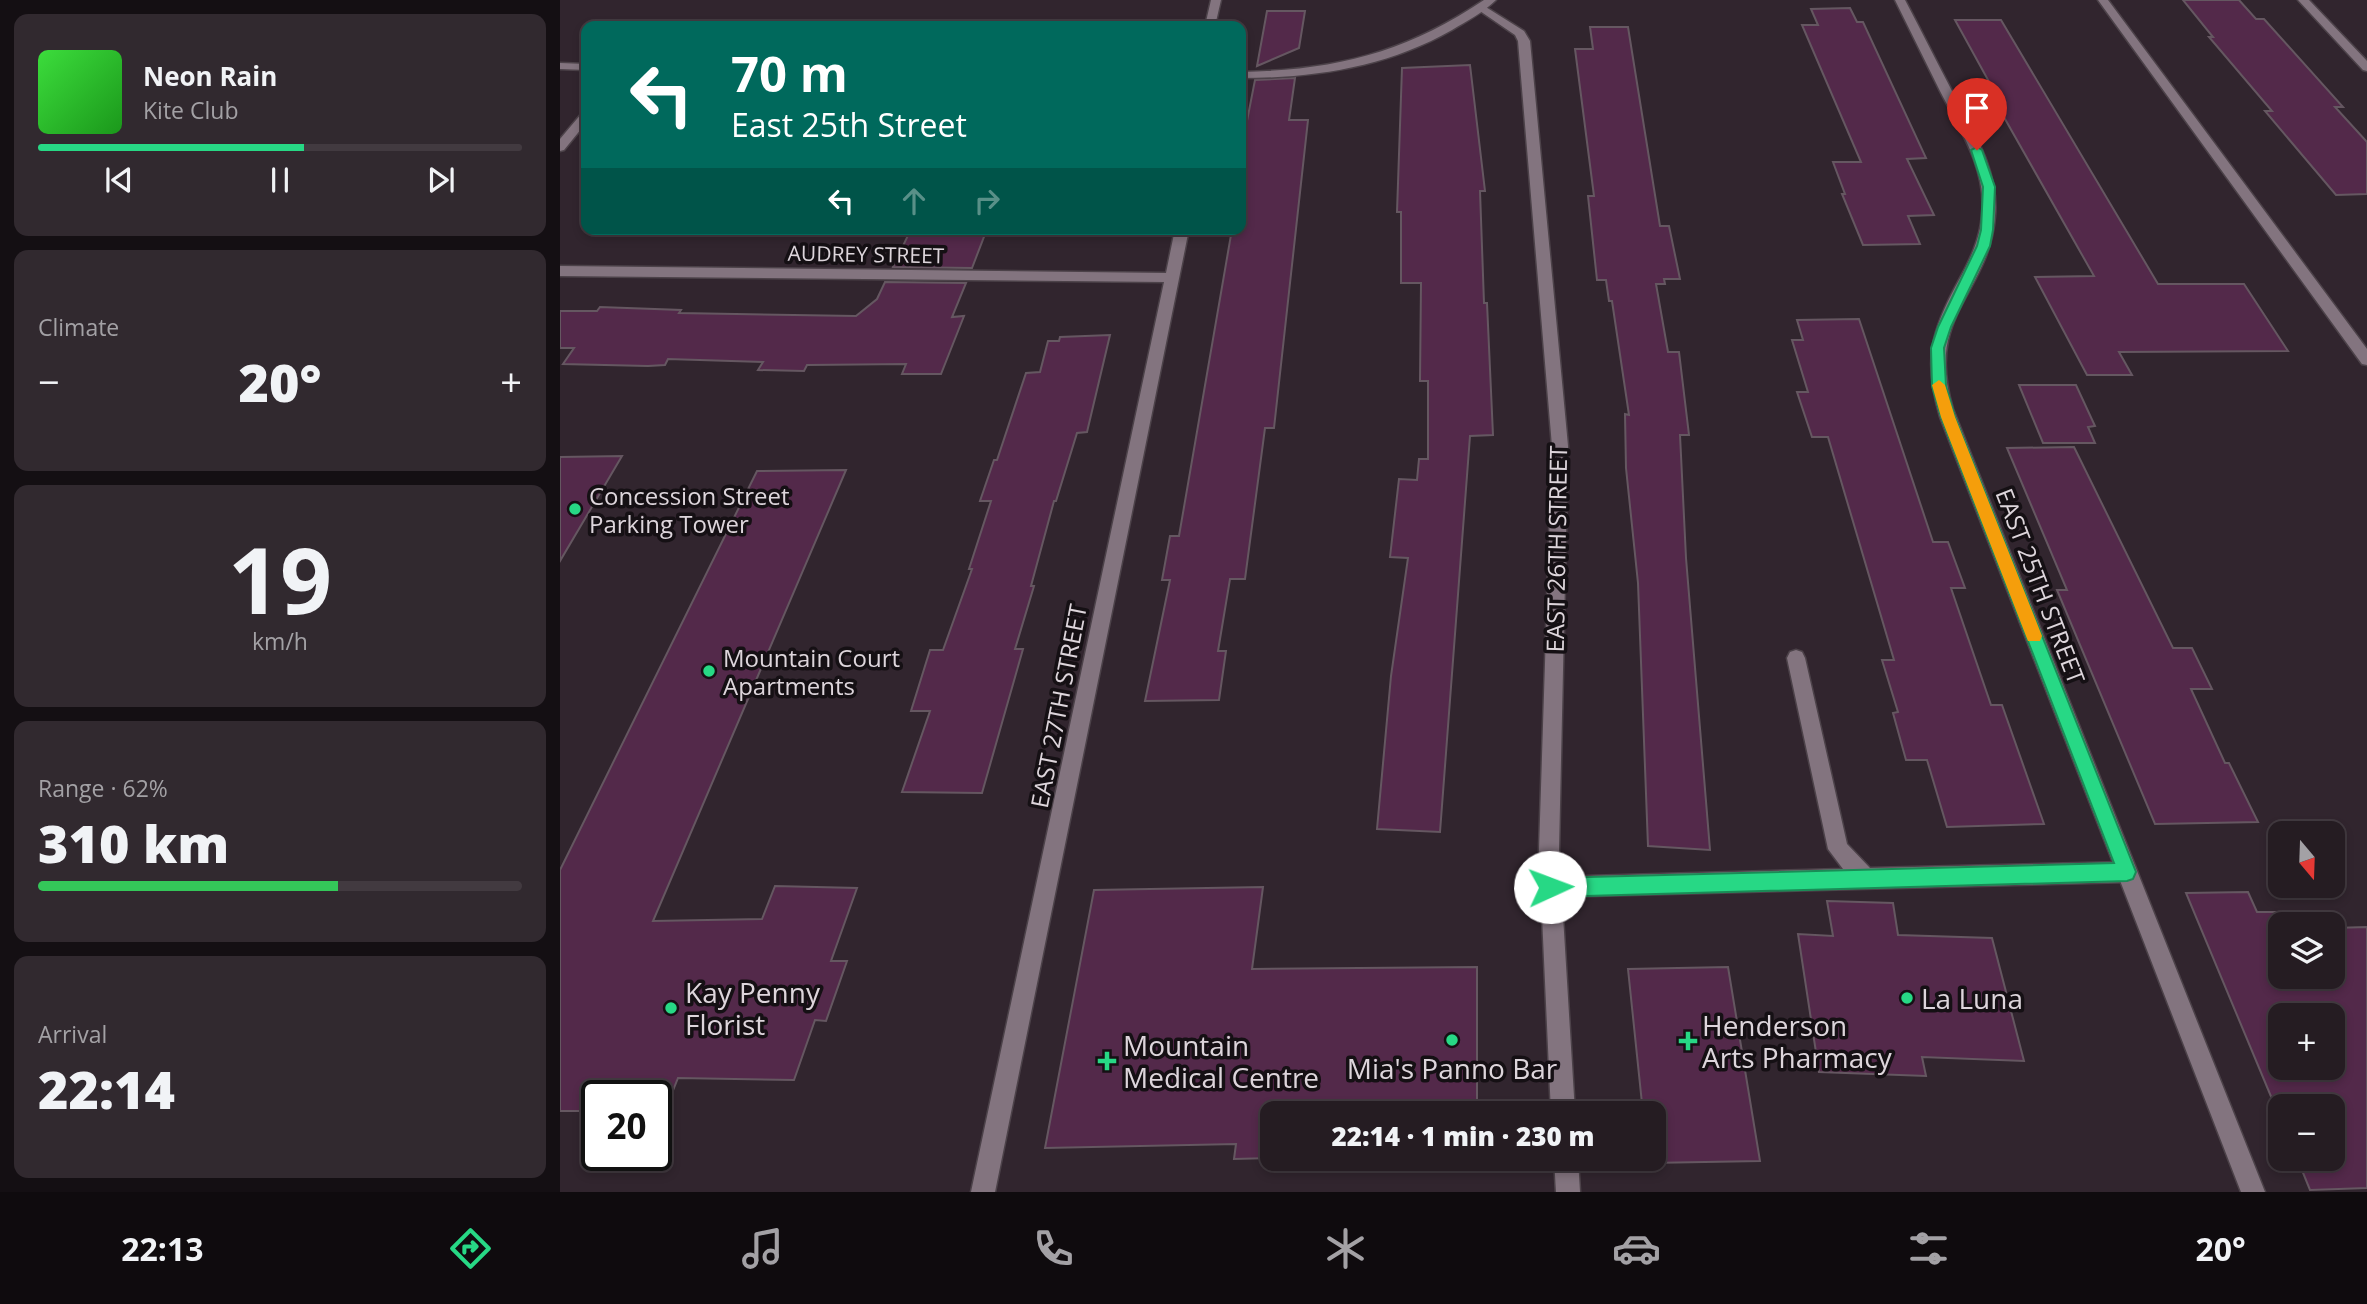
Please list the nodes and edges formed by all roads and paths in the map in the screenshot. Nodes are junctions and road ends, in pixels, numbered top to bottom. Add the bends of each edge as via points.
1 (1216, 0) edge
2 (1900, 0) edge
3 (2104, 0) edge
4 (2302, 0) edge
5 (1486, 4) edge
6 (1211, 21) edge
7 (560, 66) edge
8 (581, 67) edge
9 (2367, 68) edge
10 (1246, 75) edge
11 (581, 122) edge
12 (560, 147) edge
13 (1181, 235) edge
14 (560, 271) edge
15 (1172, 278) junction
16 (2367, 360) edge
17 (1796, 658) dead end
18 (2127, 872) junction
19 (1867, 880) junction
20 (1550, 887) junction
21 (1562, 1101) edge
22 (1567, 1171) edge
23 (983, 1192) edge
24 (1568, 1192) edge
25 (2253, 1192) edge

1 - 6 street
2 - 18 street, EAST 25TH STREET via 1977,150 1989,187 1990,213 1983,246 1938,348 1939,386
3 - 16 street
4 - 9 street
5 - 10 street via 1423,43 1369,62 1288,76
5 - 20 street, EAST 26TH STREET via 1524,41 1560,446
7 - 8 street
11 - 12 street
13 - 15 street, EAST 27TH STREET
14 - 15 street, AUDREY STREET
15 - 23 street, EAST 27TH STREET
17 - 19 street via 1838,849
18 - 19 street
18 - 25 street, EAST 25TH STREET
19 - 20 street
20 - 21 street, EAST 26TH STREET
22 - 24 street

